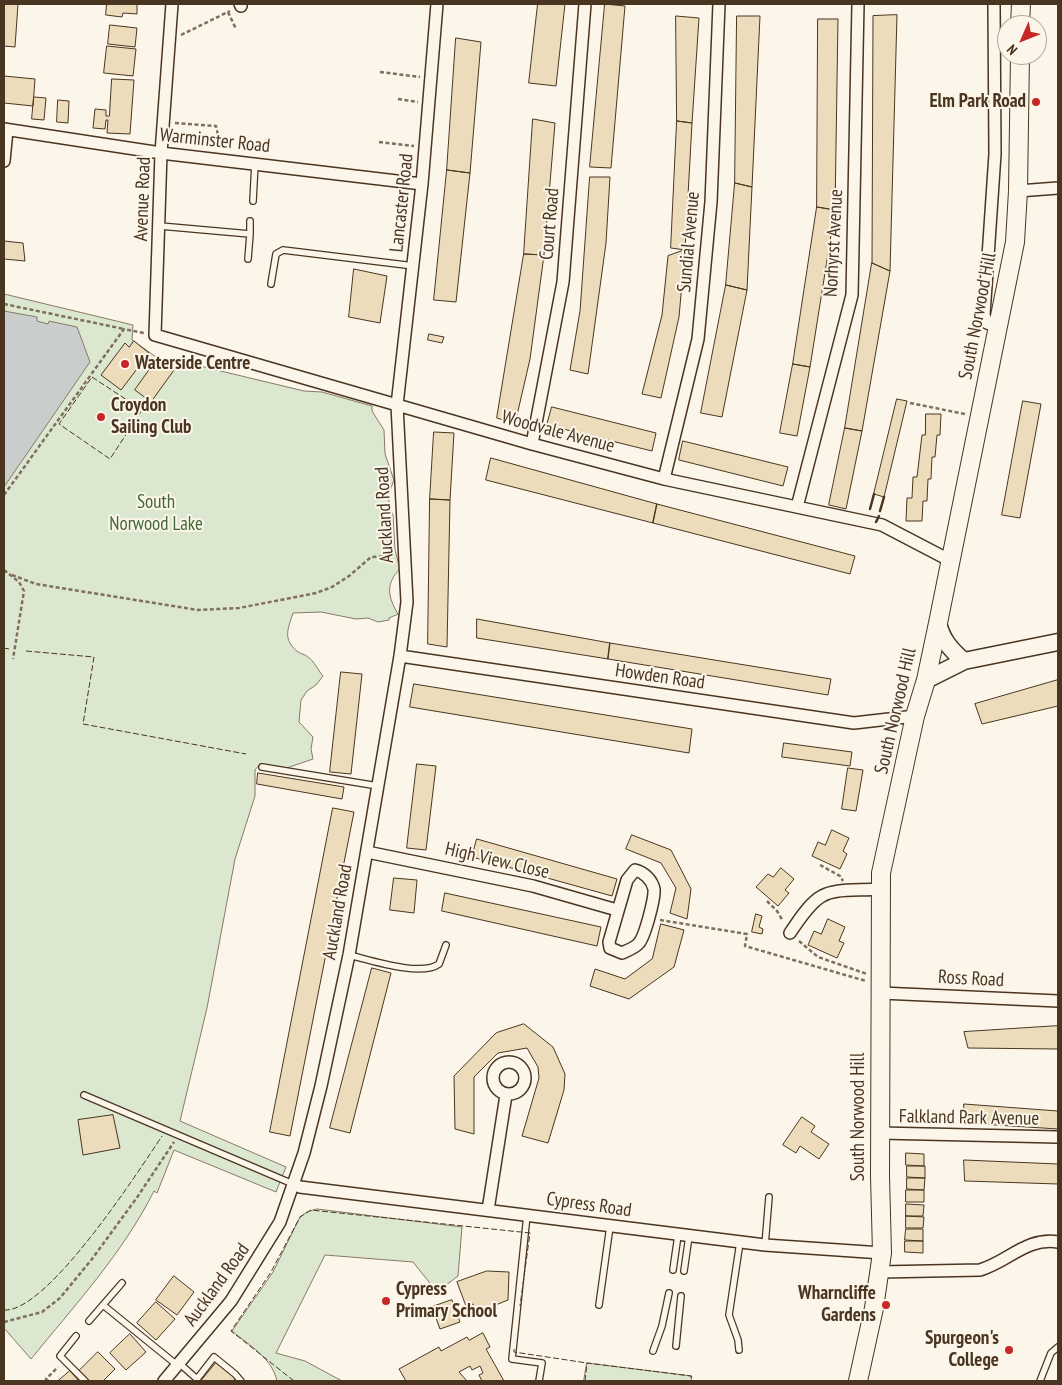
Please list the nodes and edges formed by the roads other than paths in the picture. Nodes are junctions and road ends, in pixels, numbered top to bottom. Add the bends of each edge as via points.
1 (172, 4) edge
2 (437, 4) edge
3 (585, 4) edge
4 (719, 4) edge
5 (858, 4) edge
6 (994, 4) edge
7 (1020, 65) edge
8 (6, 130) edge
9 (161, 153) junction
10 (4, 161) edge
11 (255, 163) junction
12 (422, 184) junction
13 (1058, 188) edge
14 (1018, 191) junction
15 (253, 202) dead end
16 (250, 221) dead end
17 (160, 226) junction
18 (250, 234) junction
19 (248, 259) dead end
20 (414, 266) junction
21 (270, 284) dead end
22 (998, 327) junction
23 (155, 336) joint
24 (397, 405) junction
25 (532, 444) junction
26 (664, 479) junction
27 (797, 507) junction
28 (951, 561) junction
29 (938, 623) junction
30 (1058, 642) edge
31 (400, 656) junction
32 (964, 661) junction
33 (926, 680) junction
34 (914, 716) junction
35 (262, 767) dead end
36 (378, 786) junction
37 (367, 852) junction
38 (881, 889) junction
39 (617, 910) junction
40 (790, 933) dead end
41 (446, 945) dead end
42 (349, 955) junction
43 (881, 985) junction
44 (1058, 1001) edge
45 (506, 1095) dead end
46 (84, 1096) dead end
47 (880, 1133) junction
48 (1058, 1138) edge
49 (293, 1184) junction
50 (769, 1197) dead end
51 (488, 1210) junction
52 (527, 1215) junction
53 (610, 1226) junction
54 (683, 1236) junction
55 (740, 1242) junction
56 (1058, 1242) edge
57 (765, 1245) junction
58 (882, 1254) junction
59 (673, 1270) dead end
60 (684, 1271) dead end
61 (880, 1272) junction
62 (122, 1283) dead end
63 (669, 1293) dead end
64 (681, 1296) dead end
65 (599, 1304) dead end
66 (103, 1305) junction
67 (89, 1321) dead end
68 (76, 1336) dead end
69 (676, 1346) dead end
70 (1058, 1348) edge
71 (739, 1350) dead end
72 (653, 1351) dead end
73 (178, 1364) junction
74 (85, 1381) edge
75 (164, 1381) edge
76 (241, 1381) edge
77 (539, 1381) edge
78 (858, 1381) edge
79 (1040, 1381) edge

1 - 9 street, Avenue Road
2 - 12 street, Lancaster Road
3 - 25 street, Court Road via 563,282
4 - 26 street, Sundial Avenue via 710,202 698,339
5 - 27 street, Norhyrst Avenue via 852,294
6 - 22 street via 995,154 984,315 987,323
7 - 14 main road, South Norwood Hill
8 - 9 street, Warminster Road
8 - 10 street
9 - 11 street, Warminster Road
9 - 17 street, Avenue Road
11 - 12 street, Warminster Road
11 - 15 lane
12 - 20 street, Lancaster Road
13 - 14 street
14 - 22 main road, South Norwood Hill via 1015,242
16 - 18 lane
17 - 18 lane
17 - 23 street, Avenue Road
18 - 19 lane
20 - 21 lane via 283,250 276,254
20 - 24 street, Lancaster Road
22 - 28 main road, South Norwood Hill
23 - 24 street, Woodvale Avenue
24 - 25 street, Woodvale Avenue
24 - 31 street, Auckland Road via 407,602
25 - 26 street, Woodvale Avenue
26 - 27 street, Woodvale Avenue
27 - 28 street, Woodvale Avenue via 882,525
28 - 29 main road, South Norwood Hill
29 - 32 main road via 941,636
29 - 33 main road, South Norwood Hill
30 - 32 main road
31 - 34 street, Howden Road via 854,723
31 - 36 street, Auckland Road
32 - 33 main road
33 - 34 main road, South Norwood Hill
34 - 38 main road, South Norwood Hill
35 - 36 lane
36 - 37 street, Auckland Road
37 - 39 street, High View Close via 533,886
37 - 42 street, Auckland Road
38 - 40 street via 819,896
38 - 43 main road, South Norwood Hill
39 - 39 street via 631,873 635,870 647,876 654,889 648,918 639,943 622,953 610,948
41 - 42 lane via 439,964 428,968 410,968
42 - 49 street, Auckland Road via 321,1086
43 - 44 street, Ross Road
43 - 47 main road, South Norwood Hill
45 - 51 street
46 - 49 lane
47 - 48 street, Falkland Park Avenue
47 - 58 main road, South Norwood Hill
49 - 51 street, Cypress Road via 300,1188
49 - 73 street, Auckland Road via 280,1222 249,1276
50 - 57 lane
51 - 52 street, Cypress Road
52 - 53 street, Cypress Road
52 - 77 lane via 512,1359 542,1363
53 - 54 street, Cypress Road
53 - 65 lane
54 - 55 street, Cypress Road
54 - 59 lane
54 - 60 lane
55 - 57 street, Cypress Road
55 - 71 lane via 729,1315
56 - 61 street via 1042,1241 1028,1245 994,1266 980,1270
57 - 58 street, Cypress Road
58 - 61 main road, South Norwood Hill
61 - 78 main road, South Norwood Hill
62 - 66 lane
63 - 72 lane
64 - 69 lane
66 - 67 lane
66 - 73 lane
68 - 74 lane via 60,1356
70 - 79 lane via 1051,1353
73 - 75 street, Auckland Road
73 - 76 lane via 197,1379 214,1357

